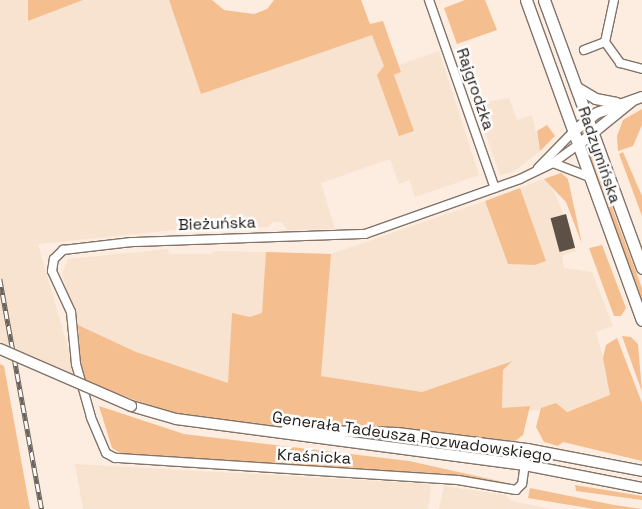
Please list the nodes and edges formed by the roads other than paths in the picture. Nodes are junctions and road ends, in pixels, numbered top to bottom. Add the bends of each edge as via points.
1 (429, 0) edge
2 (526, 0) edge
3 (544, 0) edge
4 (614, 0) edge
5 (605, 42) junction
6 (584, 50) dead end
7 (642, 69) edge
8 (576, 87) junction
9 (638, 98) edge
10 (617, 103) junction
11 (588, 120) junction
12 (574, 131) junction
13 (594, 134) junction
14 (578, 145) junction
15 (553, 163) junction
16 (538, 168) junction
17 (589, 177) junction
18 (494, 188) junction
19 (642, 268) edge
20 (642, 320) edge
21 (0, 349) edge
22 (91, 418) joint
23 (238, 428) junction
24 (527, 449) junction
25 (525, 465) junction
26 (642, 471) edge
27 (642, 488) edge

1 - 18 street, Rajgrodzka
2 - 12 main road, Radzymińska
3 - 8 main road, Radzymińska
4 - 5 street
5 - 6 street
5 - 7 street via 620,63
8 - 10 street via 596,98
8 - 11 main road, Radzymińska
9 - 10 street
9 - 13 street, Bieżuńska
10 - 11 street
11 - 12 street
11 - 13 main road, Radzymińska
12 - 14 main road, Radzymińska
12 - 16 street, Bieżuńska
13 - 14 street, Bieżuńska
13 - 19 main road, Radzymińska
14 - 15 street, Bieżuńska
14 - 17 main road, Radzymińska
15 - 16 street, Bieżuńska
15 - 17 street
16 - 18 street, Bieżuńska
17 - 20 main road, Radzymińska
18 - 22 street, Bieżuńska via 365,234 132,242 63,250 54,259 52,271 71,312 76,364
21 - 23 street, Generała Tadeusza Rozwadowskiego, bridge via 131,406 176,418
22 - 25 street, Kraśnicka via 106,453 124,461 458,480 516,490 522,484
23 - 24 street, Generała Tadeusza Rozwadowskiego via 397,433
23 - 25 street, Generała Tadeusza Rozwadowskiego
24 - 25 street, Kraśnicka
24 - 26 street, Generała Tadeusza Rozwadowskiego
25 - 27 street, Generała Tadeusza Rozwadowskiego

